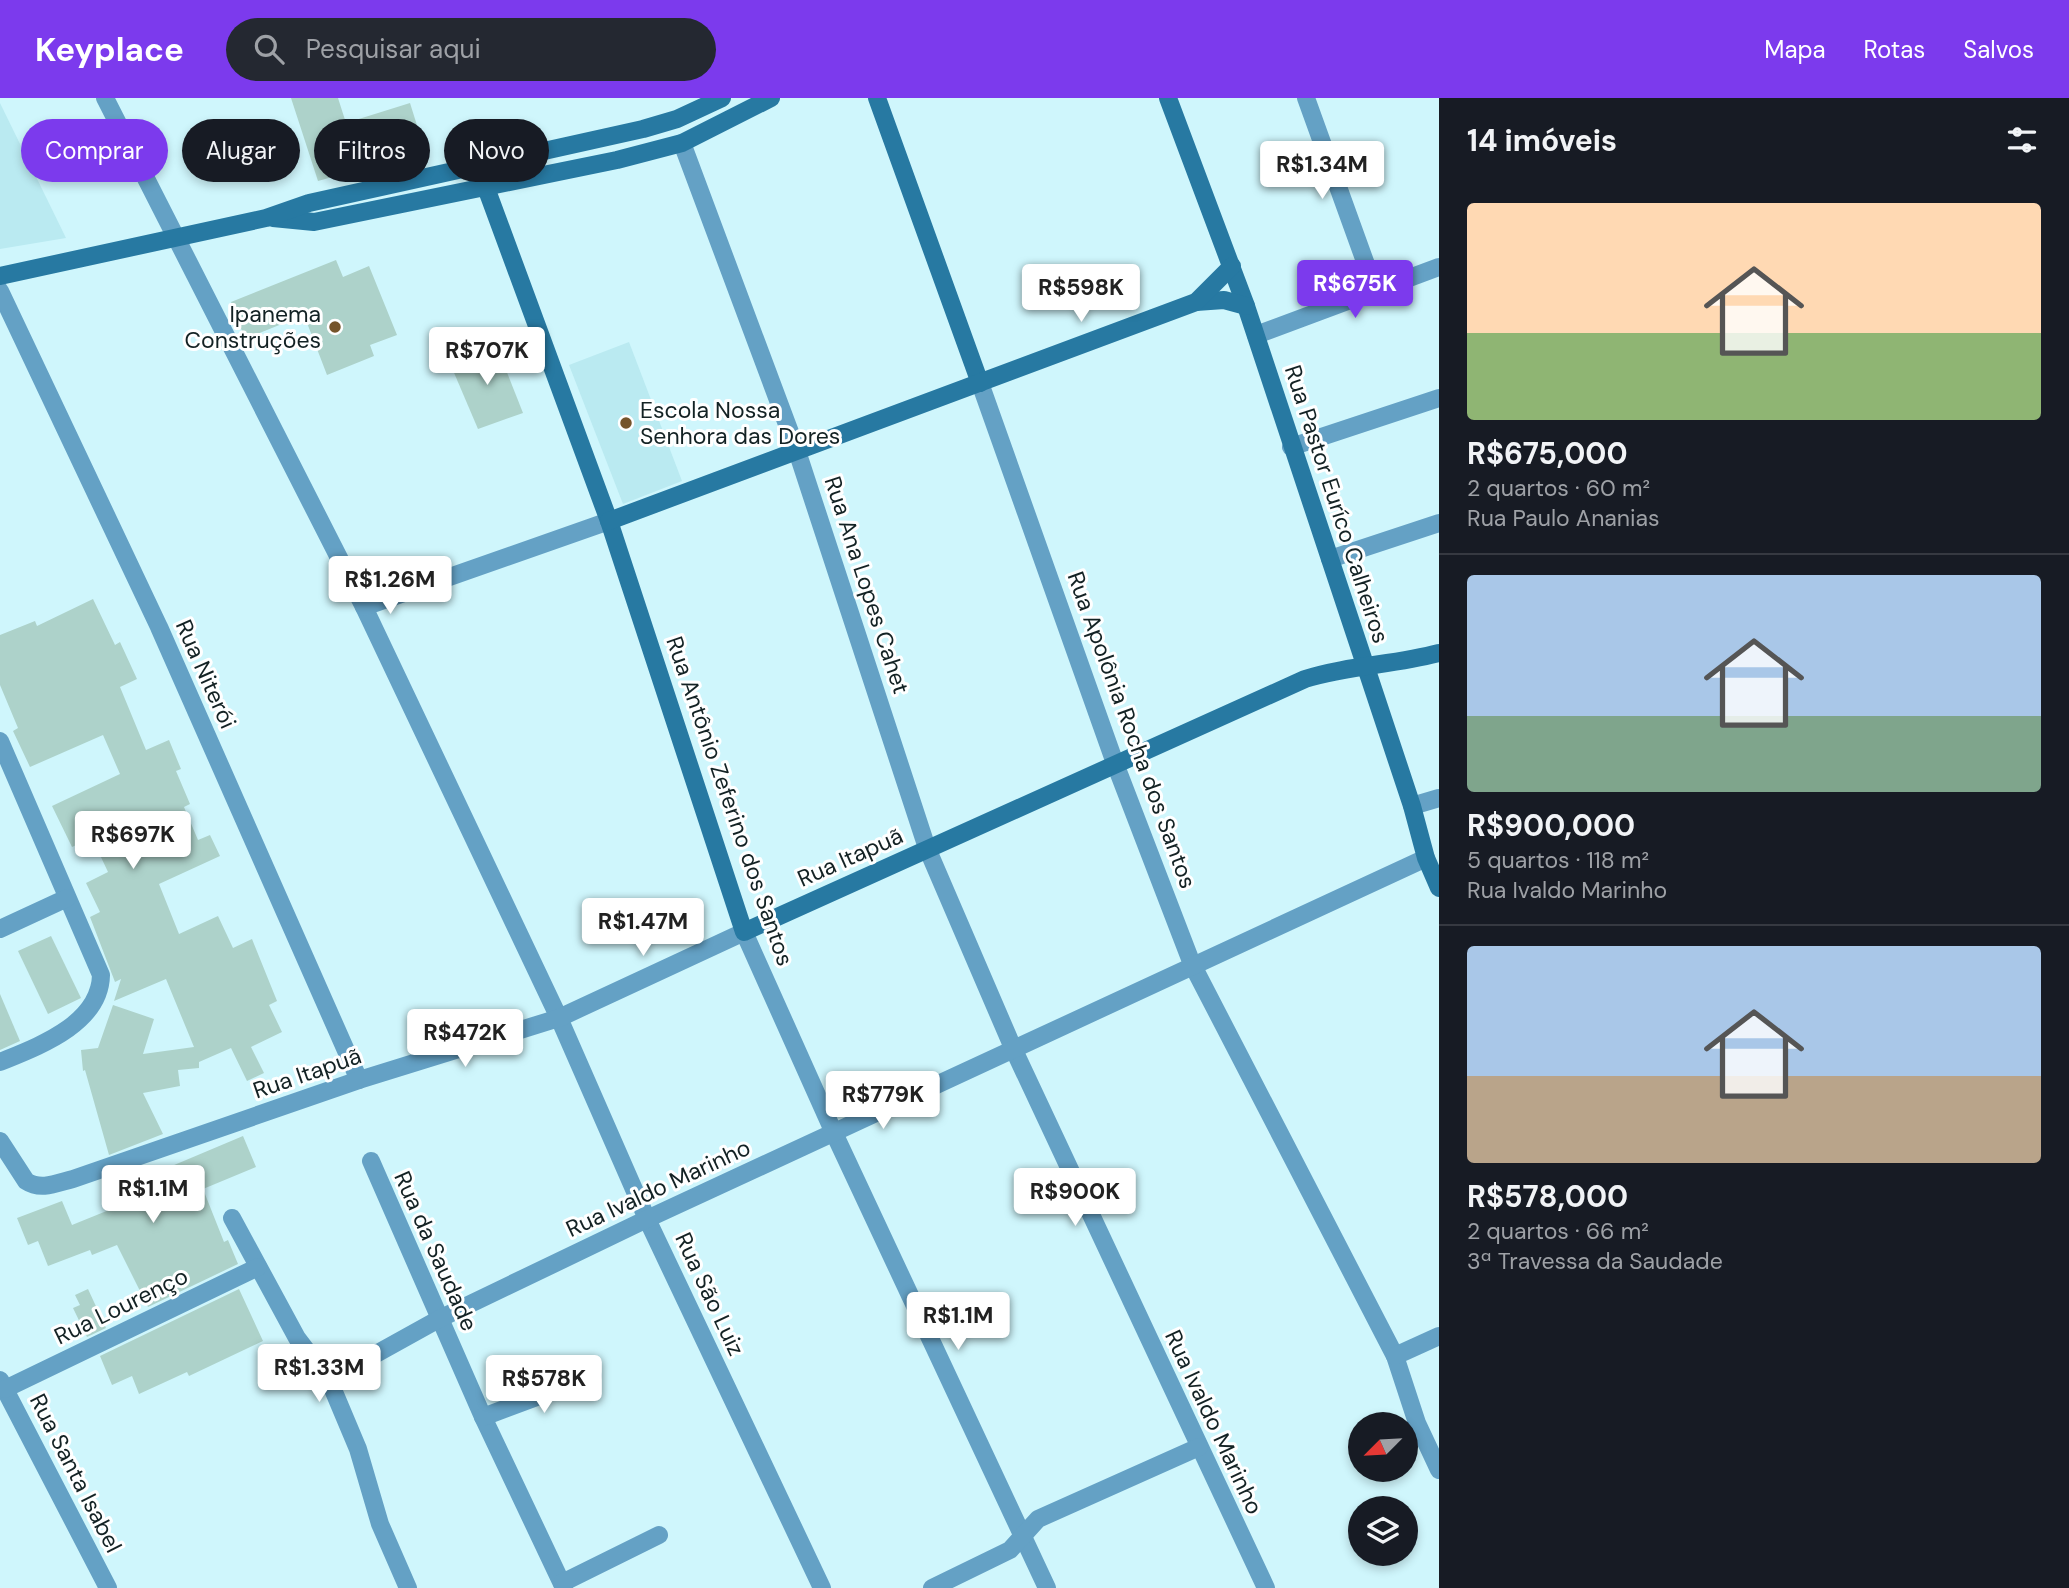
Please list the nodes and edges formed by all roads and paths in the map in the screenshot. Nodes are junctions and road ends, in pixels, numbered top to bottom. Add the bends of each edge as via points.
1 (105, 98) edge
2 (722, 98) edge
3 (771, 98) edge
4 (877, 98) edge
5 (1168, 98) edge
6 (1306, 98) edge
7 (682, 143) junction
8 (549, 150) edge
9 (444, 173) edge
10 (482, 182) edge
11 (484, 188) junction
12 (266, 218) junction
13 (174, 236) junction
14 (1232, 267) junction
15 (1439, 267) edge
16 (0, 276) edge
17 (0, 291) edge
18 (1376, 292) junction
19 (1196, 302) junction
20 (1246, 306) junction
21 (1256, 335) junction
22 (980, 383) junction
23 (1439, 398) edge
24 (1291, 447) junction
25 (797, 450) junction
26 (608, 521) junction
27 (1439, 523) edge
28 (1330, 559) junction
29 (364, 607) junction
30 (1439, 653) edge
31 (1365, 665) junction
32 (0, 741) edge
33 (1116, 766) junction
34 (1439, 797) edge
35 (1412, 806) junction
36 (927, 848) junction
37 (1426, 858) junction
38 (1439, 888) edge
39 (68, 898) junction
40 (0, 929) edge
41 (744, 932) junction
42 (1192, 964) junction
43 (559, 1018) junction
44 (1013, 1048) junction
45 (0, 1062) edge
46 (359, 1080) junction
47 (834, 1133) junction
48 (0, 1140) edge
49 (371, 1161) dead end
50 (232, 1218) dead end
51 (647, 1219) junction
52 (258, 1267) junction
53 (439, 1319) junction
54 (1439, 1336) edge
55 (1395, 1356) junction
56 (593, 1376) dead end
57 (329, 1380) junction
58 (3, 1384) edge
59 (483, 1417) junction
60 (1199, 1447) junction
61 (1439, 1470) edge
62 (659, 1535) dead end
63 (1023, 1536) junction
64 (563, 1586) edge
65 (108, 1588) edge
66 (408, 1588) edge
67 (822, 1588) edge
68 (932, 1588) edge
69 (1047, 1588) edge
70 (1265, 1588) edge

1 - 13 street, Rua São Luiz
2 - 8 main road via 677,119
3 - 7 main road
4 - 22 main road, Rua Apolônia Rocha dos Santos
5 - 14 main road, Rua Pastor Euríco Calheiros
6 - 18 street
7 - 11 main road
7 - 25 street, Rua Ana Lopes Cahet
9 - 12 main road via 309,203
10 - 11 main road, Rua Antônio Zeferino dos Santos
11 - 12 main road via 314,222
11 - 26 main road, Rua Antônio Zeferino dos Santos
12 - 13 main road
13 - 16 main road
13 - 29 street, Rua São Luiz
14 - 19 main road
14 - 20 main road, Rua Pastor Euríco Calheiros
15 - 18 street
17 - 46 street, Rua Niterói via 159,627
18 - 21 street
19 - 20 main road via 1224,300
19 - 22 main road
20 - 21 main road, Rua Pastor Euríco Calheiros
21 - 24 main road, Rua Pastor Euríco Calheiros
22 - 25 main road
22 - 33 street, Rua Apolônia Rocha dos Santos
23 - 24 street
24 - 28 main road, Rua Pastor Euríco Calheiros
25 - 26 main road
25 - 36 street, Rua Ana Lopes Cahet
26 - 29 street
26 - 41 main road, Rua Antônio Zeferino dos Santos
27 - 28 street
28 - 31 main road, Rua Pastor Euríco Calheiros
29 - 43 street, Rua São Luiz
30 - 31 main road, Rua Itapuã
31 - 33 main road, Rua Itapuã via 1305,679
31 - 35 main road, Rua Pastor Euríco Calheiros
32 - 39 street
33 - 36 main road, Rua Itapuã
33 - 42 street, Rua Apolônia Rocha dos Santos
34 - 35 street
35 - 37 main road, Rua Pastor Euríco Calheiros
36 - 41 main road, Rua Itapuã
36 - 44 street, Rua Ivaldo Marinho
37 - 38 main road, Rua Pastor Euríco Calheiros
37 - 42 street, Rua Ivaldo Marinho
39 - 40 street
39 - 45 street via 101,975 97,1002 73,1025
41 - 43 street, Rua Itapuã
41 - 47 street, Rua Antônio Zeferino dos Santos
42 - 44 street, Rua Ivaldo Marinho
42 - 55 street, Rua Apolônia Rocha dos Santos
43 - 46 street, Rua Itapuã
43 - 51 street, Rua São Luiz
44 - 47 street, Rua Ivaldo Marinho
44 - 60 street, Rua Ivaldo Marinho
46 - 48 street, Rua Itapuã via 48,1185 26,1181
47 - 51 street, Rua Ivaldo Marinho
47 - 63 street, Rua Antônio Zeferino dos Santos
49 - 53 street, Rua da Saudade
50 - 52 street
51 - 53 street, Rua Ivaldo Marinho
51 - 67 street, Rua São Luiz
52 - 57 street via 297,1338
52 - 58 street, Rua Lourenço
53 - 57 street, Rua Ivaldo Marinho
53 - 59 street, Rua da Saudade
54 - 55 street
55 - 61 street, Rua Apolônia Rocha dos Santos via 1417,1423
56 - 59 street
57 - 66 street
58 - 65 street, Rua Santa Isabel
59 - 64 street, Rua da Saudade
60 - 63 street via 1038,1520
60 - 70 street, Rua Ivaldo Marinho
62 - 64 street
63 - 68 street via 1010,1550
63 - 69 street, Rua Antônio Zeferino dos Santos

